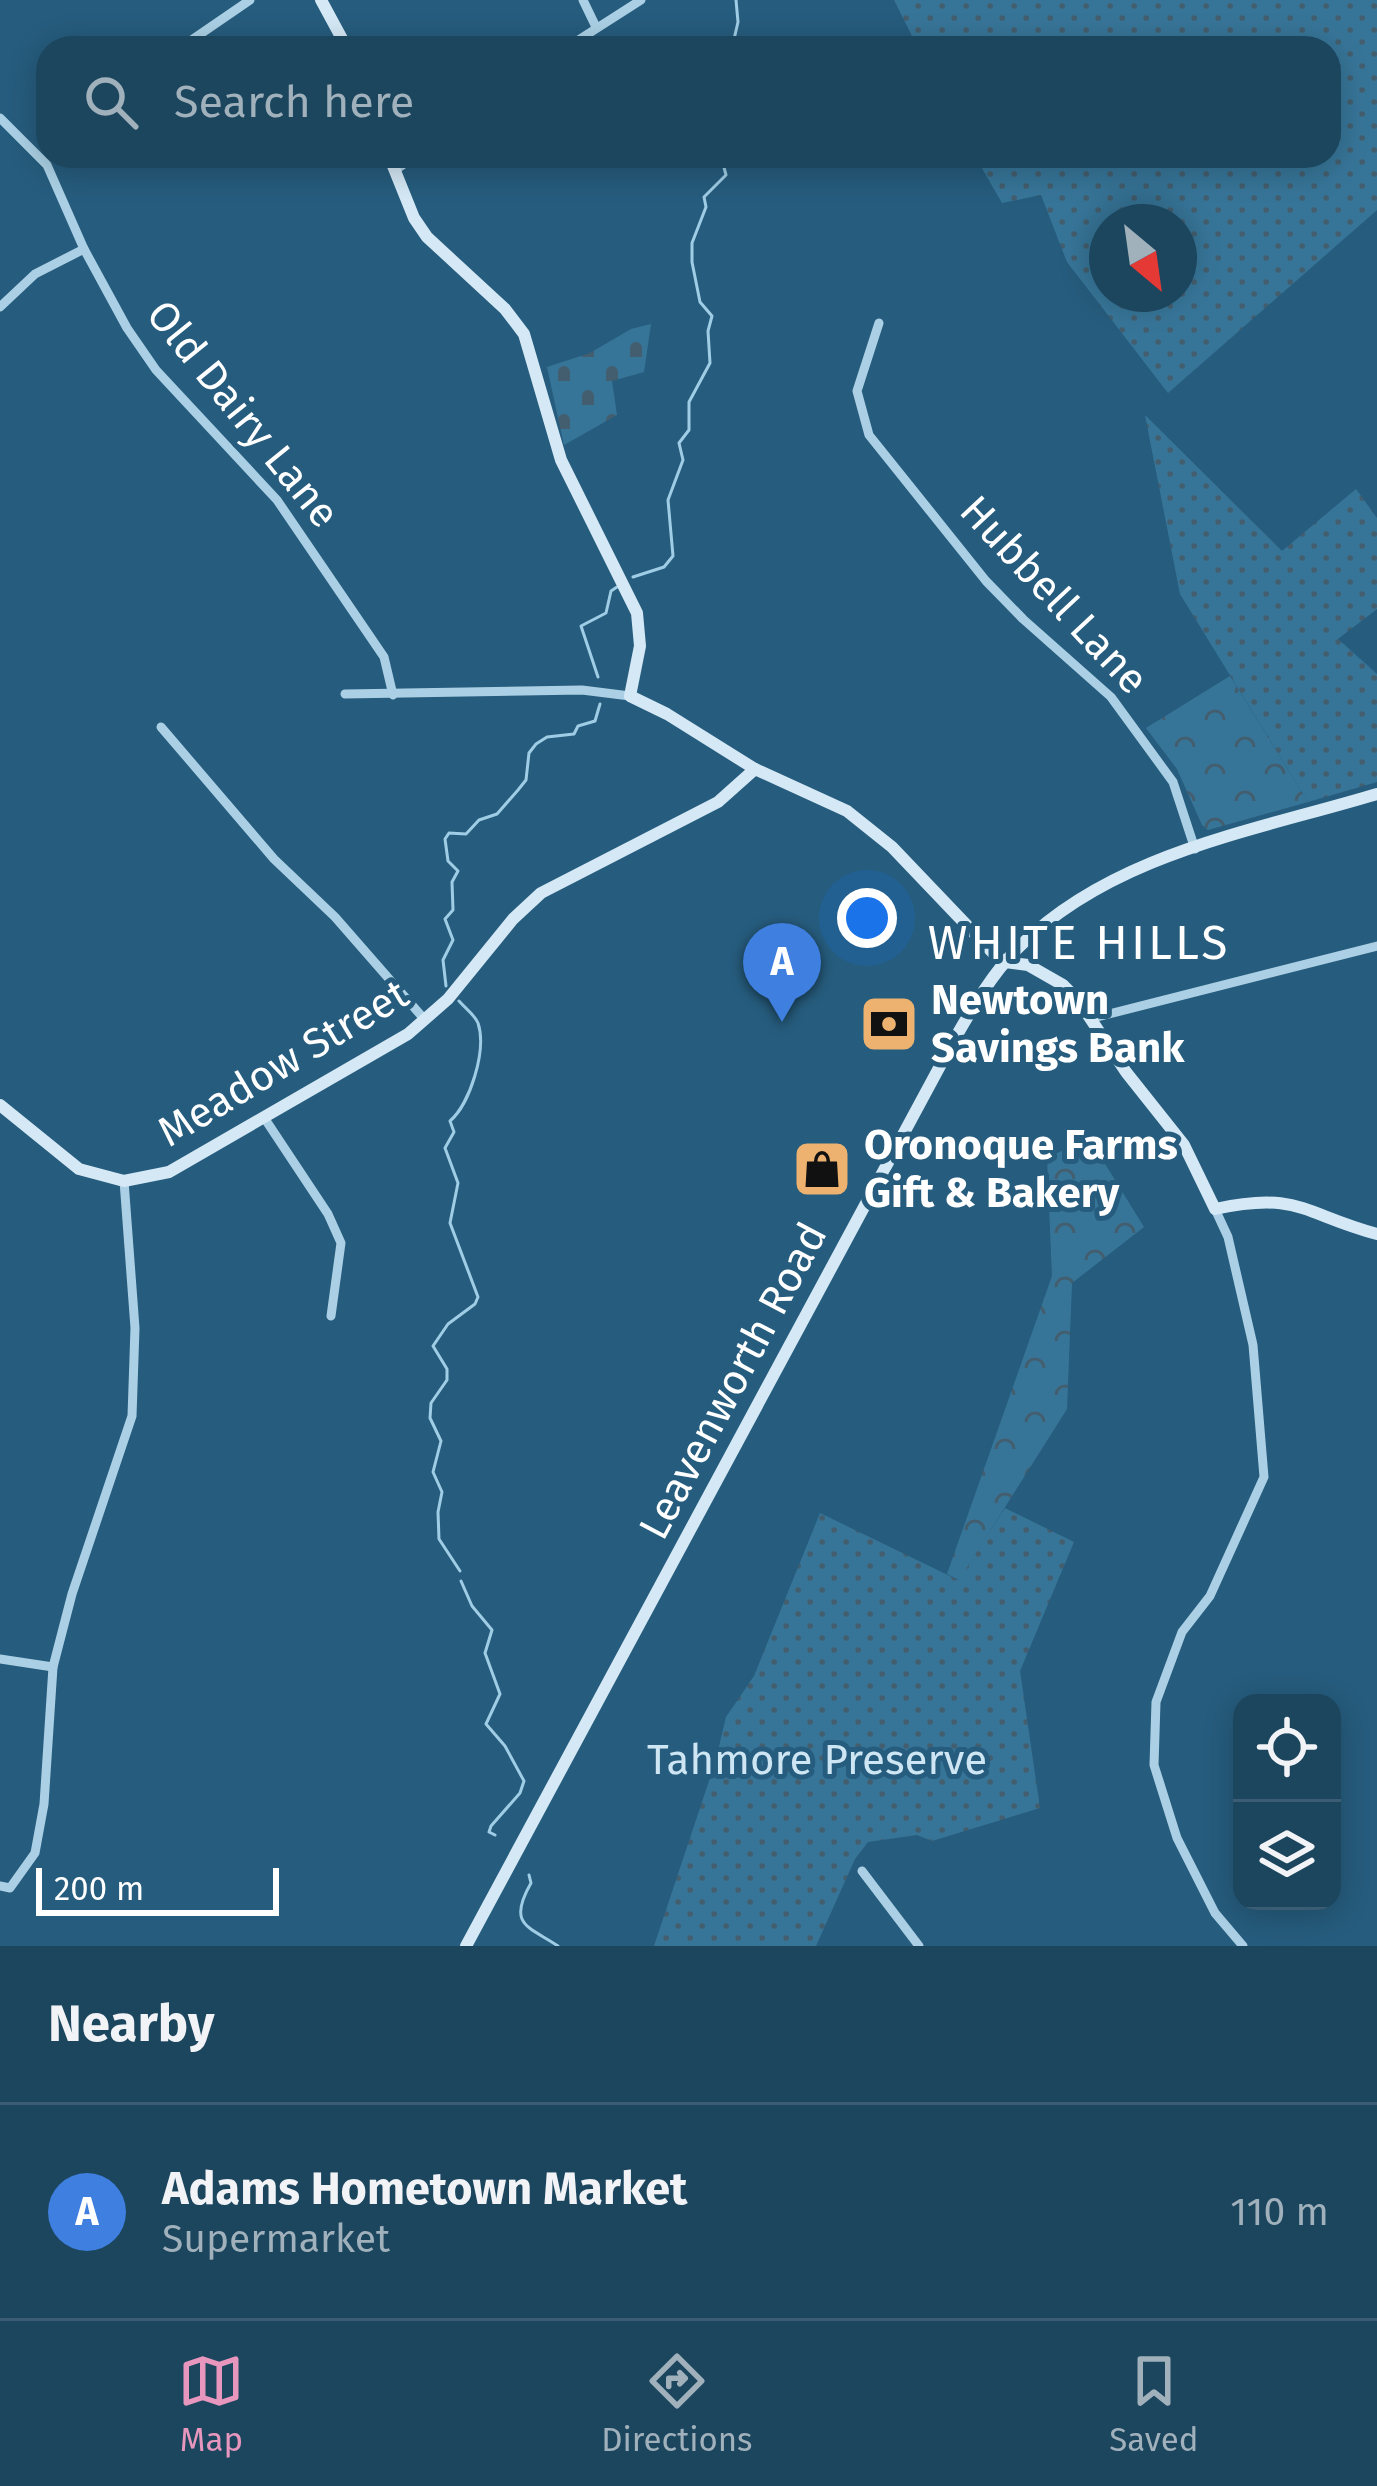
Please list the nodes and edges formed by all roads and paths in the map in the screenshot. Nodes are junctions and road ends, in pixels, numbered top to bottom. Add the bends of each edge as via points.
1 (250, 0) edge
2 (321, 0) edge
3 (583, 0) edge
4 (641, 0) edge
5 (596, 27) junction
6 (198, 36) edge
7 (340, 36) edge
8 (583, 36) edge
9 (0, 118) edge
10 (36, 154) edge
11 (48, 168) edge
12 (393, 168) edge
13 (398, 168) edge
14 (394, 171) junction
15 (84, 249) junction
16 (0, 307) edge
17 (879, 323) dead end
18 (345, 694) dead end
19 (393, 694) junction
20 (630, 696) junction
21 (160, 727) dead end
22 (755, 769) junction
23 (1377, 794) edge
24 (1195, 849) junction
25 (1377, 946) edge
26 (1006, 962) junction
27 (1093, 1018) junction
28 (425, 1020) junction
29 (0, 1105) edge
30 (265, 1119) junction
31 (124, 1181) junction
32 (1215, 1209) junction
33 (1377, 1234) edge
34 (331, 1316) dead end
35 (0, 1659) edge
36 (53, 1667) junction
37 (862, 1871) dead end
38 (5, 1887) edge
39 (466, 1946) edge
40 (919, 1946) edge
41 (1243, 1946) edge

1 - 6 street
2 - 7 main road
3 - 5 street
4 - 5 street
5 - 8 street
9 - 10 street, Old Dairy Lane
11 - 15 street, Old Dairy Lane
12 - 14 main road
13 - 14 street
14 - 20 main road via 428,237 524,334 561,460 637,613
15 - 16 street via 35,274
15 - 19 street, Old Dairy Lane via 156,370 277,500 384,657
17 - 24 street, Hubbell Lane via 857,391 869,434 986,581 1111,697 1173,782
18 - 19 street
19 - 20 street
20 - 22 main road
21 - 28 street
22 - 26 main road via 871,829
22 - 28 main road, Meadow Street via 718,802 541,892
23 - 24 main road, Leavenworth Road
24 - 26 main road, Leavenworth Road via 1079,897
25 - 27 street
26 - 27 main road via 1064,985
26 - 39 main road, Leavenworth Road via 953,1040
27 - 32 main road via 1184,1145
28 - 30 main road, Meadow Street
29 - 31 main road, Meadow Street via 63,1160
30 - 31 main road, Meadow Street via 169,1172
30 - 34 street via 341,1243
31 - 36 street via 132,1416
32 - 33 main road via 1296,1203
32 - 41 street via 1253,1345 1264,1477 1157,1696 1154,1765 1177,1838 1215,1912
35 - 36 street
36 - 38 street via 34,1853
37 - 40 street

